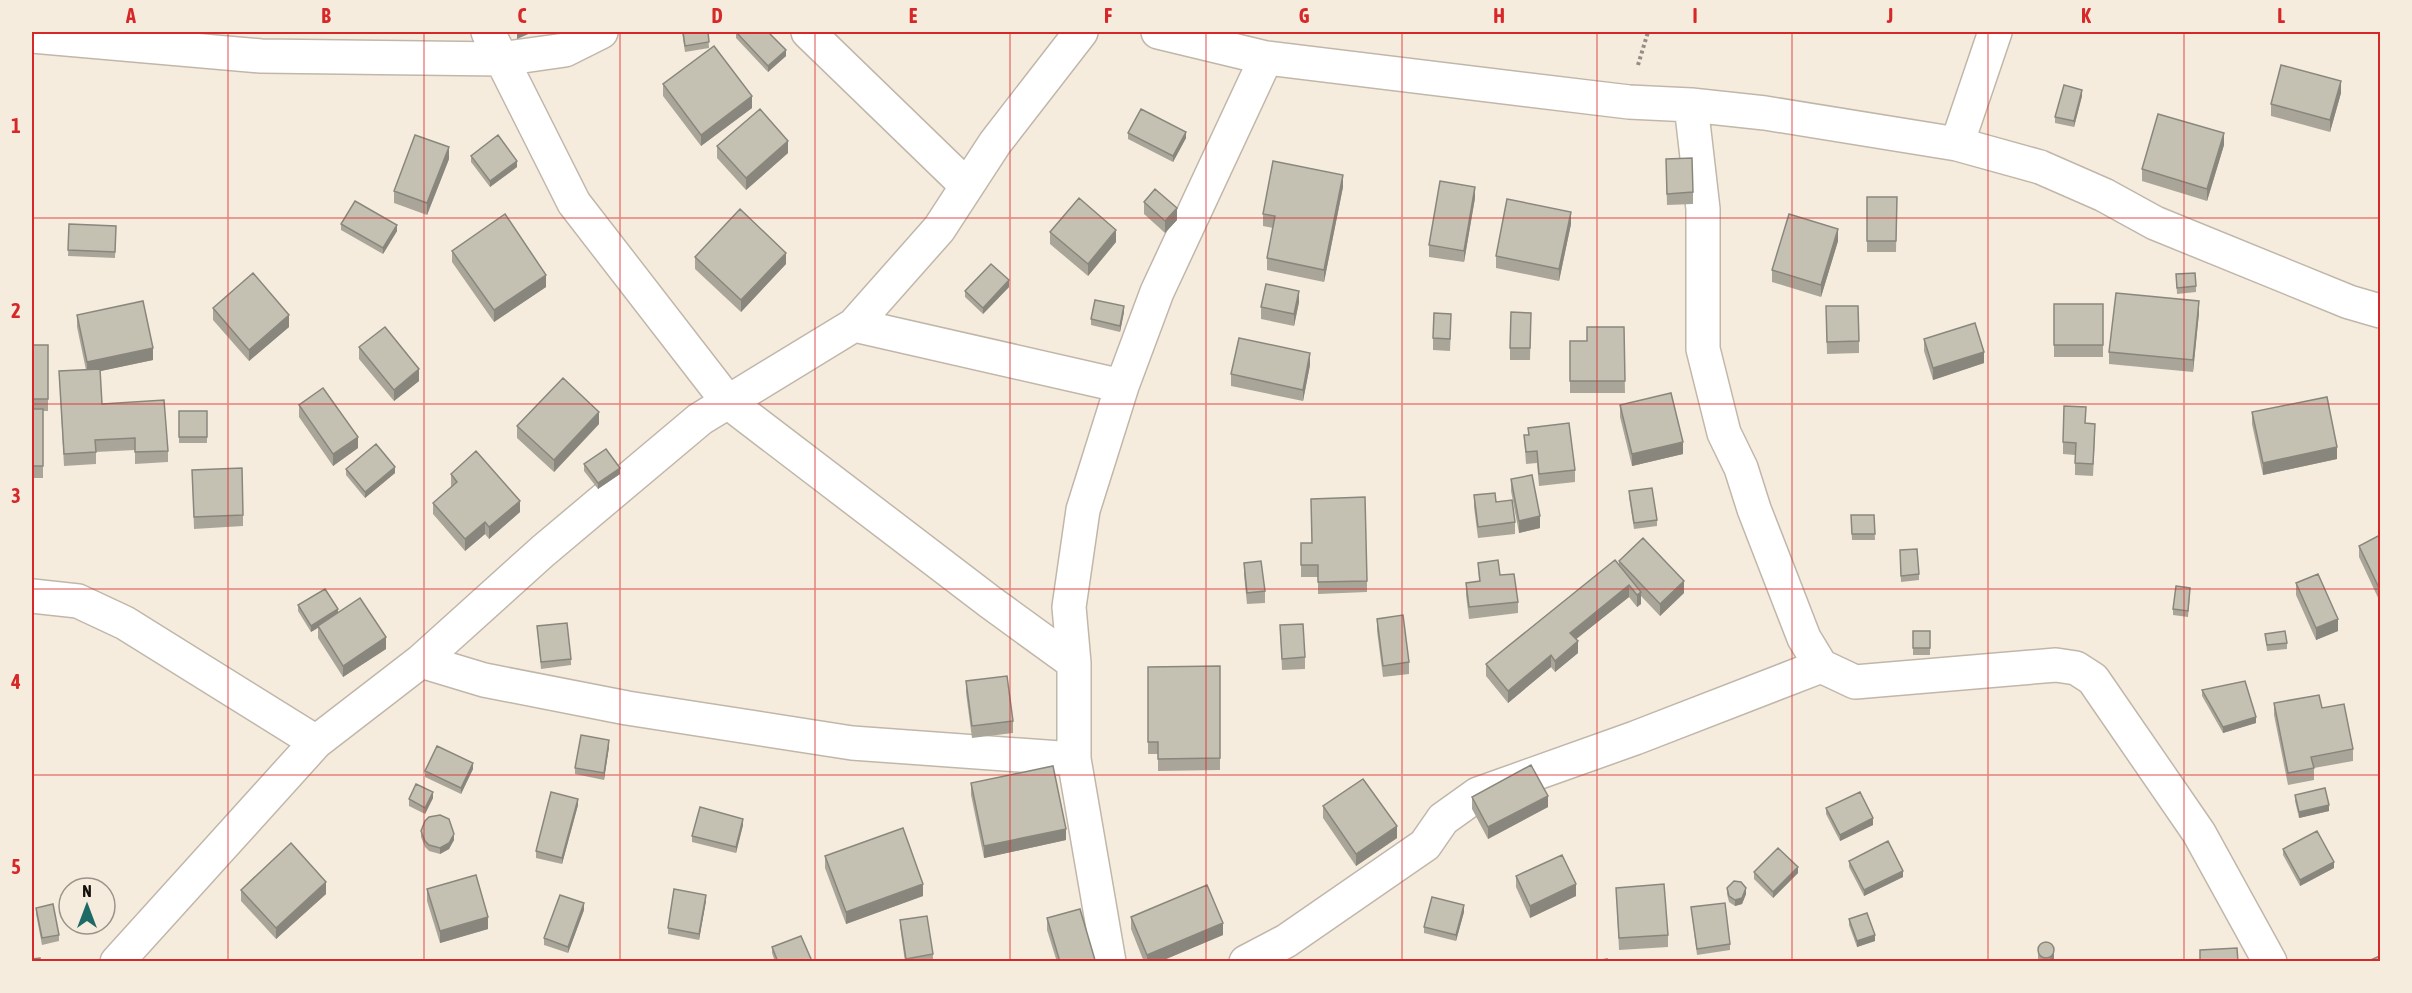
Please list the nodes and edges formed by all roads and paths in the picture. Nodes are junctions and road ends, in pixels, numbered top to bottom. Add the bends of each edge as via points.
1 (601, 32) edge
2 (808, 32) edge
3 (1081, 32) edge
4 (1158, 32) edge
5 (1995, 32) edge
6 (32, 36) edge
7 (495, 45) edge
8 (1266, 58) junction
9 (1691, 105) junction
10 (1957, 144) junction
11 (967, 186) junction
12 (2380, 310) edge
13 (854, 325) junction
14 (1122, 386) junction
15 (728, 402) junction
16 (32, 596) edge
17 (421, 661) junction
18 (1074, 663) junction
19 (1821, 666) junction
20 (316, 742) junction
21 (1074, 759) junction
22 (117, 962) edge
23 (1108, 962) edge
24 (1246, 962) edge
25 (2270, 962) edge

1 - 7 street via 565,50
2 - 11 street
3 - 11 street via 994,143
4 - 8 street
5 - 10 street
6 - 7 street via 261,56
7 - 15 street via 574,204
8 - 9 street via 1629,102
8 - 14 street via 1157,292
9 - 10 street
9 - 19 street via 1703,209 1703,349 1724,432 1804,638
10 - 12 street via 2040,167 2155,223 2349,302
11 - 13 street via 939,229
13 - 14 street
13 - 15 street
14 - 18 street via 1083,510 1069,607
15 - 17 street via 700,419 543,550
15 - 18 street
16 - 20 street via 78,601 125,624
17 - 20 street
17 - 21 street via 484,680 627,708 852,743
18 - 21 street
19 - 24 street via 1478,794 1443,819 1425,845 1286,941
19 - 25 street via 1855,682 2056,665 2076,668 2093,679 2199,833
20 - 22 street
21 - 23 street

